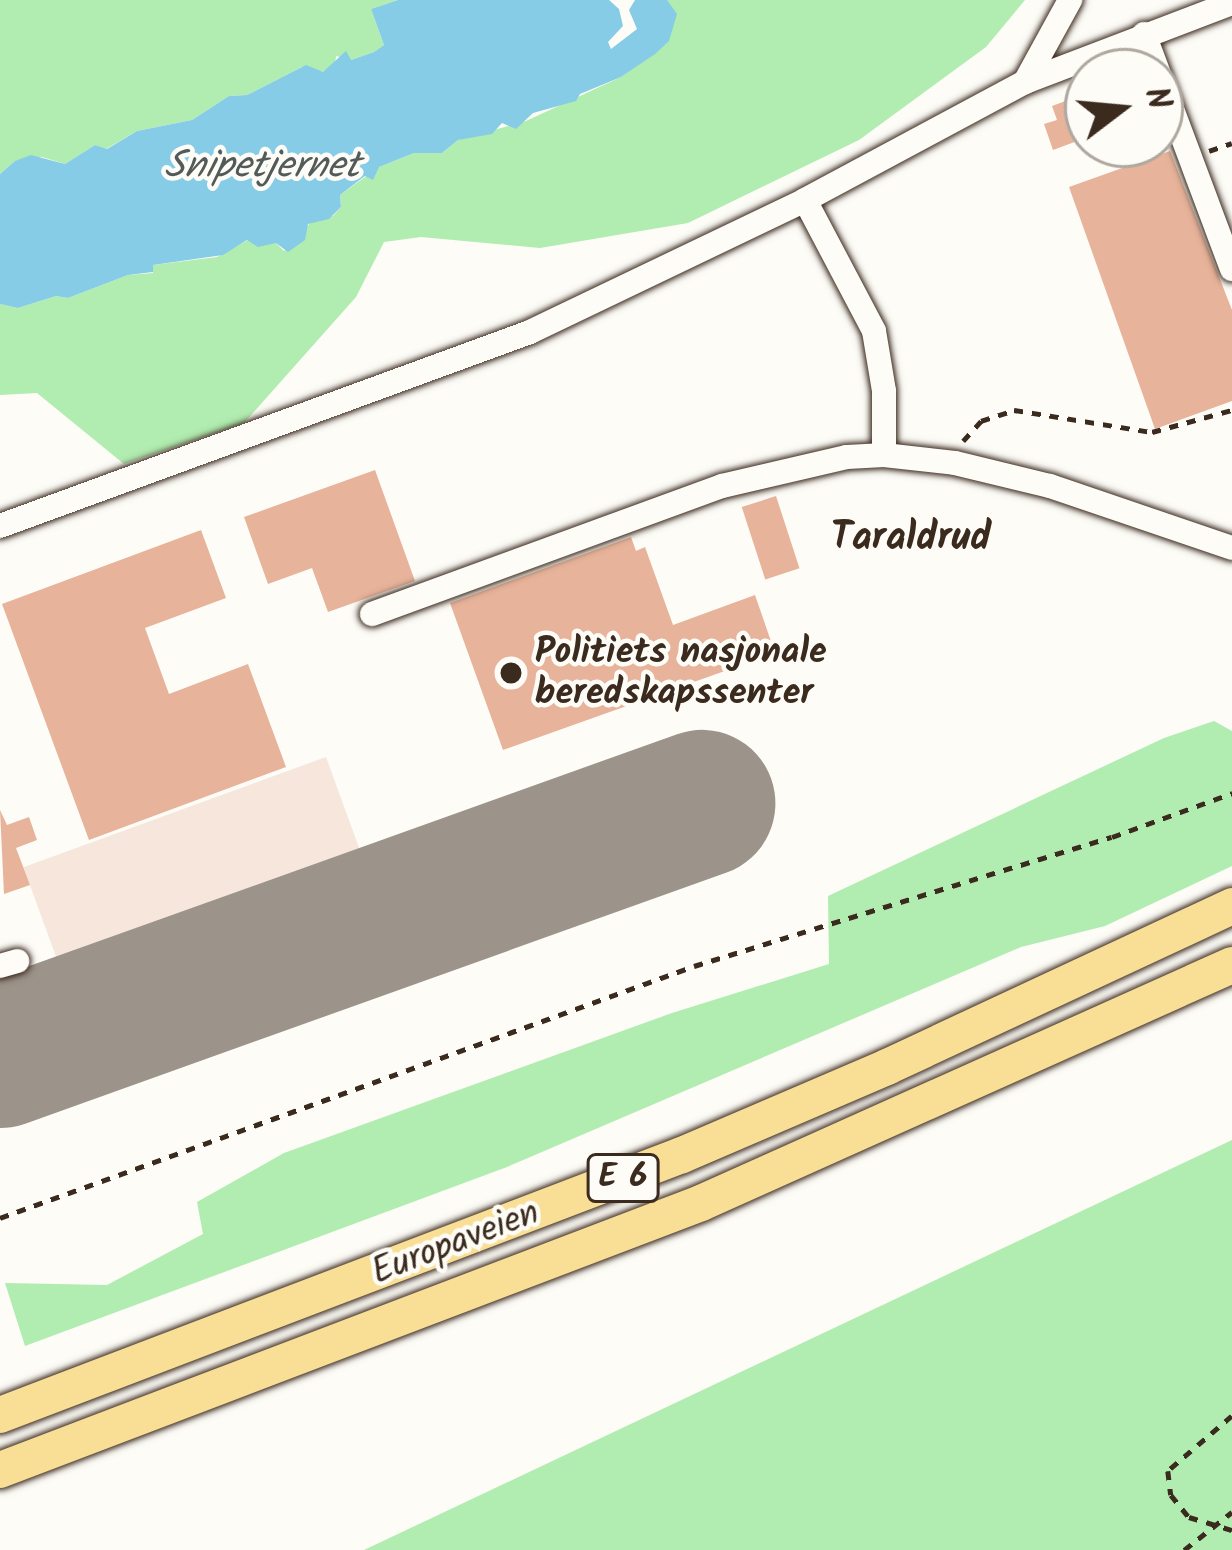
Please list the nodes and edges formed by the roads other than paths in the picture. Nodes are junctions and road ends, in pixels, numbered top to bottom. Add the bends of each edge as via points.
1 (1070, 0) edge
2 (1232, 2) edge
3 (1144, 34) junction
4 (1024, 82) junction
5 (805, 200) junction
6 (1232, 269) edge
7 (884, 454) junction
8 (0, 526) edge
9 (1232, 548) edge
10 (372, 614) dead end
11 (1232, 906) edge
12 (1232, 965) edge
13 (0, 1415) edge
14 (0, 1470) edge

1 - 4 street
2 - 3 street
3 - 4 street
3 - 6 street
4 - 5 street
5 - 7 street via 874,331
5 - 8 street via 530,332
7 - 9 street via 1050,486
7 - 10 street via 771,471
11 - 13 highway, Europaveien / E 6 via 682,1154
12 - 14 highway, Europaveien / E 6 via 701,1203

